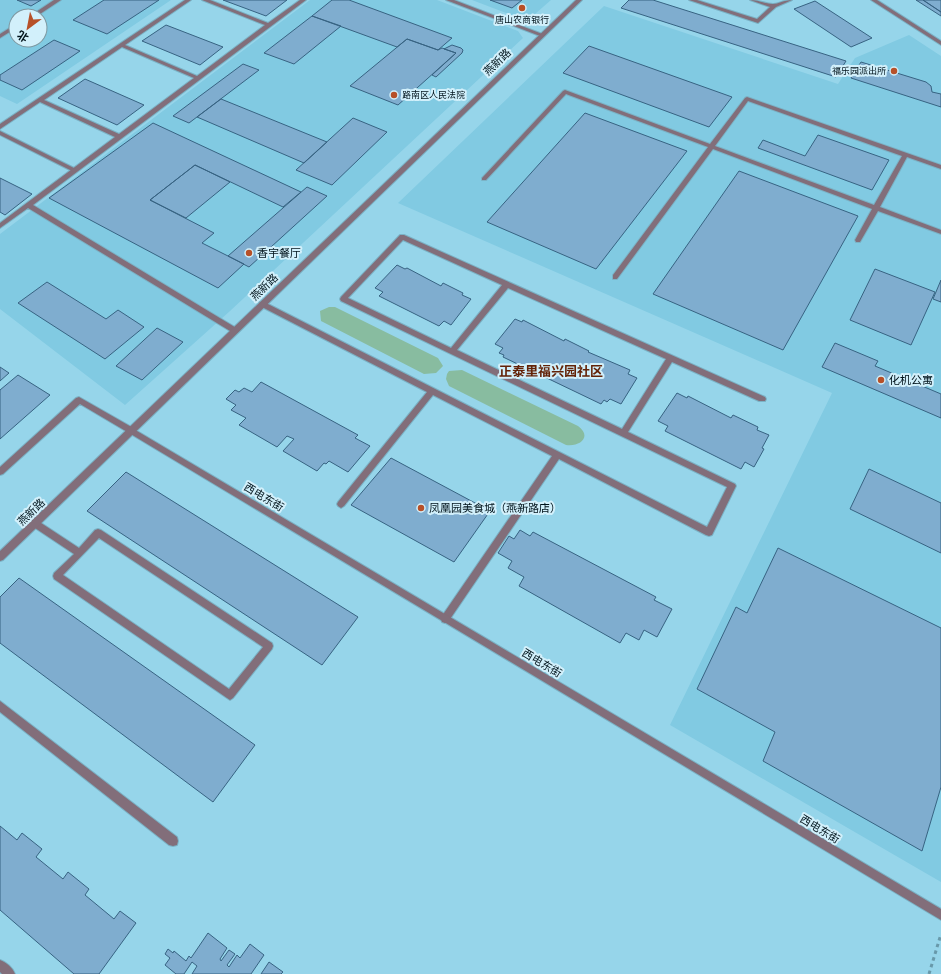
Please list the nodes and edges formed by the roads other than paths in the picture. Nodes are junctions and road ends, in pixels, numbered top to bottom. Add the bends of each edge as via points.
1 (58, 0) edge
2 (188, 0) edge
3 (205, 0) edge
4 (303, 0) edge
5 (449, 0) edge
6 (578, 0) edge
7 (692, 0) edge
8 (753, 0) edge
9 (789, 0) edge
10 (874, 0) edge
11 (774, 6) junction
12 (46, 8) edge
13 (269, 25) junction
14 (542, 35) junction
15 (941, 43) edge
16 (120, 46) junction
17 (198, 78) junction
18 (40, 100) junction
19 (0, 127) edge
20 (0, 133) edge
21 (119, 137) junction
22 (712, 147) junction
23 (906, 154) junction
24 (941, 166) edge
25 (74, 170) junction
26 (484, 179) dead end
27 (28, 205) junction
28 (875, 208) junction
29 (0, 226) edge
30 (941, 232) edge
31 (858, 240) dead end
32 (615, 277) dead end
33 (507, 284) junction
34 (262, 304) junction
35 (235, 330) junction
36 (452, 351) junction
37 (671, 358) junction
38 (432, 391) junction
39 (762, 399) dead end
40 (132, 431) junction
41 (622, 434) junction
42 (557, 455) junction
43 (0, 472) edge
44 (341, 504) dead end
45 (35, 523) junction
46 (80, 553) junction
47 (0, 557) edge
48 (445, 619) junction
49 (0, 706) edge
50 (173, 841) dead end
51 (941, 915) edge
52 (0, 965) edge
53 (10, 974) edge

1 - 12 street
2 - 16 street
3 - 13 street
4 - 13 street
5 - 14 street
6 - 14 street, 燕新路
7 - 11 street via 758,21
8 - 11 street
9 - 11 street
10 - 15 street
13 - 17 street
14 - 34 street, 燕新路
16 - 17 street
16 - 18 street
17 - 21 street
18 - 19 street
18 - 21 street
20 - 25 street
21 - 25 street
22 - 23 street via 747,99
22 - 26 street via 565,92
22 - 28 street
22 - 32 street
23 - 24 street
23 - 28 street
25 - 27 street
27 - 29 street
27 - 35 street
28 - 30 street
28 - 31 street
33 - 36 street
33 - 36 street via 402,237 343,299
33 - 37 street
34 - 35 street, 燕新路
34 - 38 street
35 - 40 street, 燕新路
36 - 41 street
37 - 39 street
37 - 41 street
38 - 42 street
38 - 44 street
40 - 43 street, 西电东街 via 79,400
40 - 45 street, 燕新路
40 - 48 street, 西电东街
41 - 42 street via 732,486 709,532
42 - 48 street
45 - 46 street
45 - 47 street, 燕新路
46 - 46 street via 57,576 230,695 269,646 98,533
48 - 51 street, 西电东街
49 - 50 street
52 - 53 street

